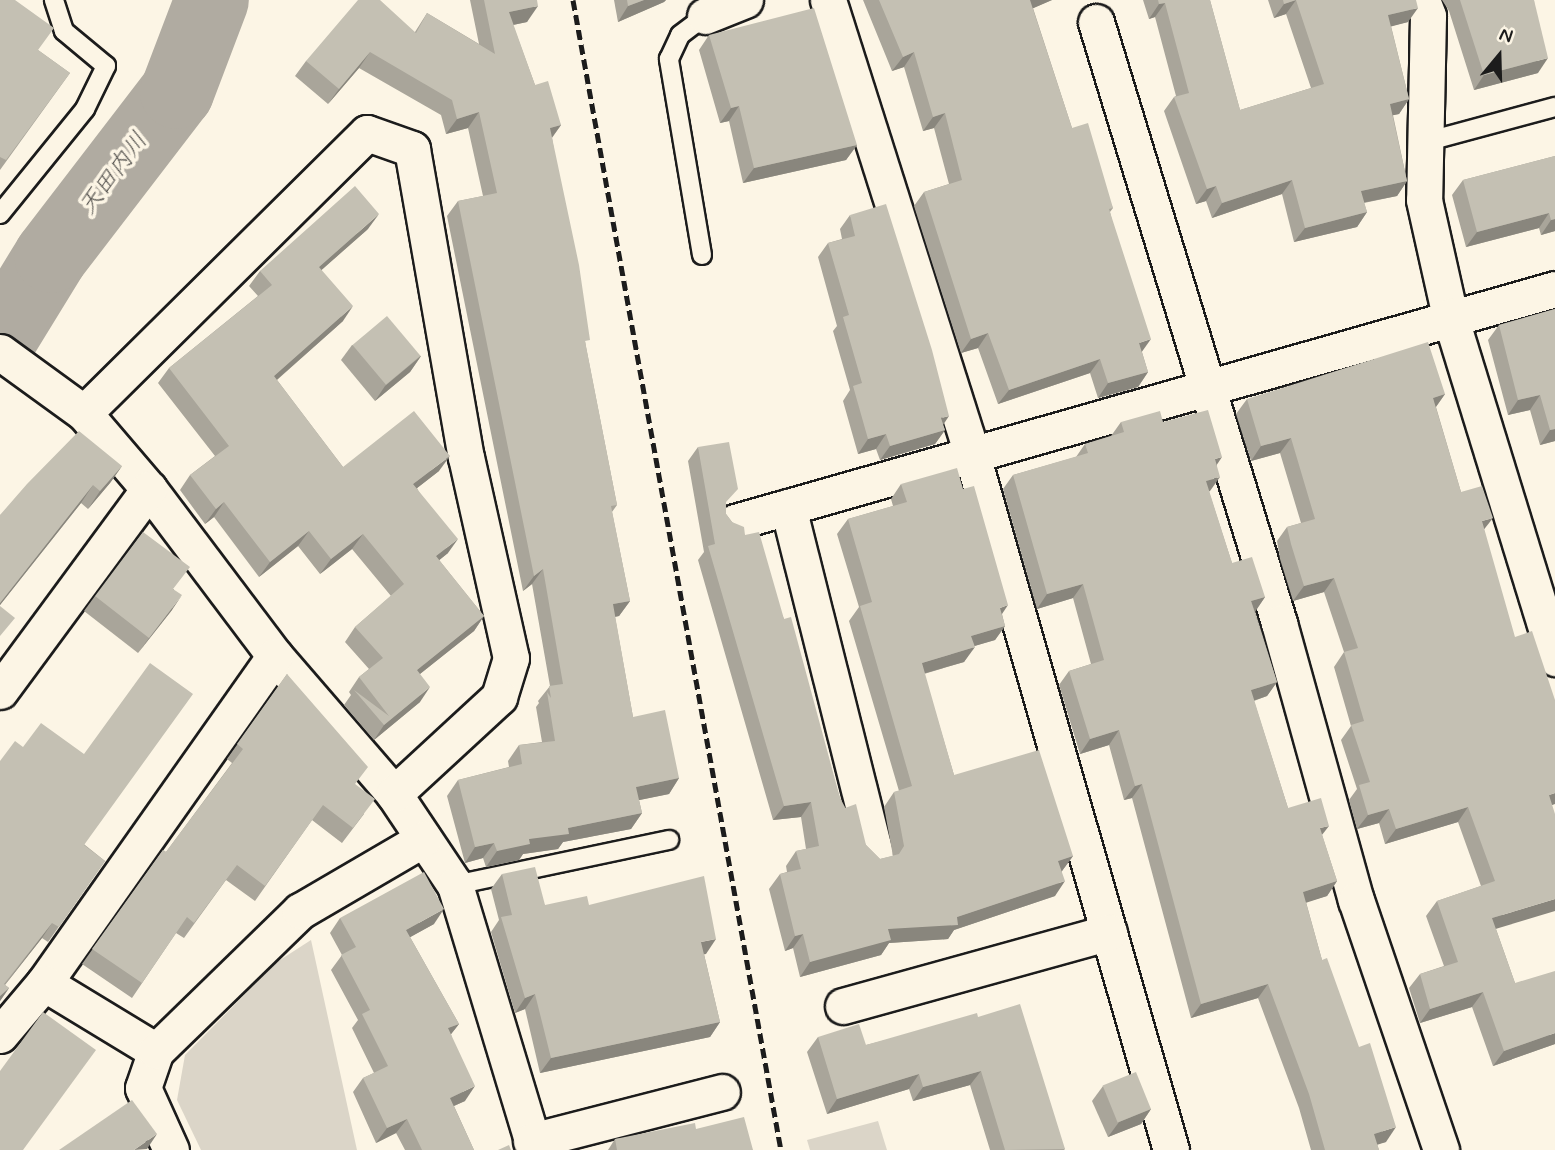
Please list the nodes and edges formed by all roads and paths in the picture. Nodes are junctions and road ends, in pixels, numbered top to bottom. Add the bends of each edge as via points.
1 (54, 0) edge
2 (745, 0) edge
3 (828, 0) edge
4 (1422, 0) edge
5 (705, 16) joint
6 (1097, 22) dead end
7 (1555, 107) edge
8 (1425, 142) junction
9 (0, 214) edge
10 (702, 255) dead end
11 (1555, 289) edge
12 (1450, 316) junction
13 (0, 352) edge
14 (1205, 390) junction
15 (83, 413) junction
16 (972, 455) junction
17 (149, 489) junction
18 (788, 507) junction
19 (735, 522) edge
20 (275, 656) junction
21 (1555, 658) edge
22 (0, 691) edge
23 (394, 794) junction
24 (423, 839) junction
25 (669, 840) dead end
26 (875, 854) edge
27 (455, 885) junction
28 (1109, 932) junction
29 (44, 983) junction
30 (844, 1006) dead end
31 (0, 1035) edge
32 (156, 1051) junction
33 (722, 1092) dead end
34 (533, 1145) edge
35 (171, 1150) edge
36 (1171, 1150) edge
37 (1441, 1150) edge

1 - 9 lane via 64,31 106,66 85,108
2 - 5 street
3 - 16 street
4 - 8 street via 1428,16
5 - 10 lane via 680,35 668,59
6 - 14 street
7 - 8 lane
8 - 12 street via 1424,200
11 - 12 street
12 - 14 street
12 - 21 street
13 - 15 street
14 - 16 street
14 - 37 street via 1279,623 1356,900
15 - 17 street
15 - 23 street via 367,133 412,149 466,457 511,658 499,698
16 - 18 street
16 - 28 street
17 - 20 street
17 - 22 street
18 - 19 street
18 - 26 street
20 - 23 street
20 - 29 street
23 - 24 street
24 - 27 street
24 - 32 street via 300,911
25 - 27 lane
27 - 34 street
28 - 30 street
28 - 36 street
29 - 31 street
29 - 32 street
32 - 35 street via 143,1088
33 - 34 street

